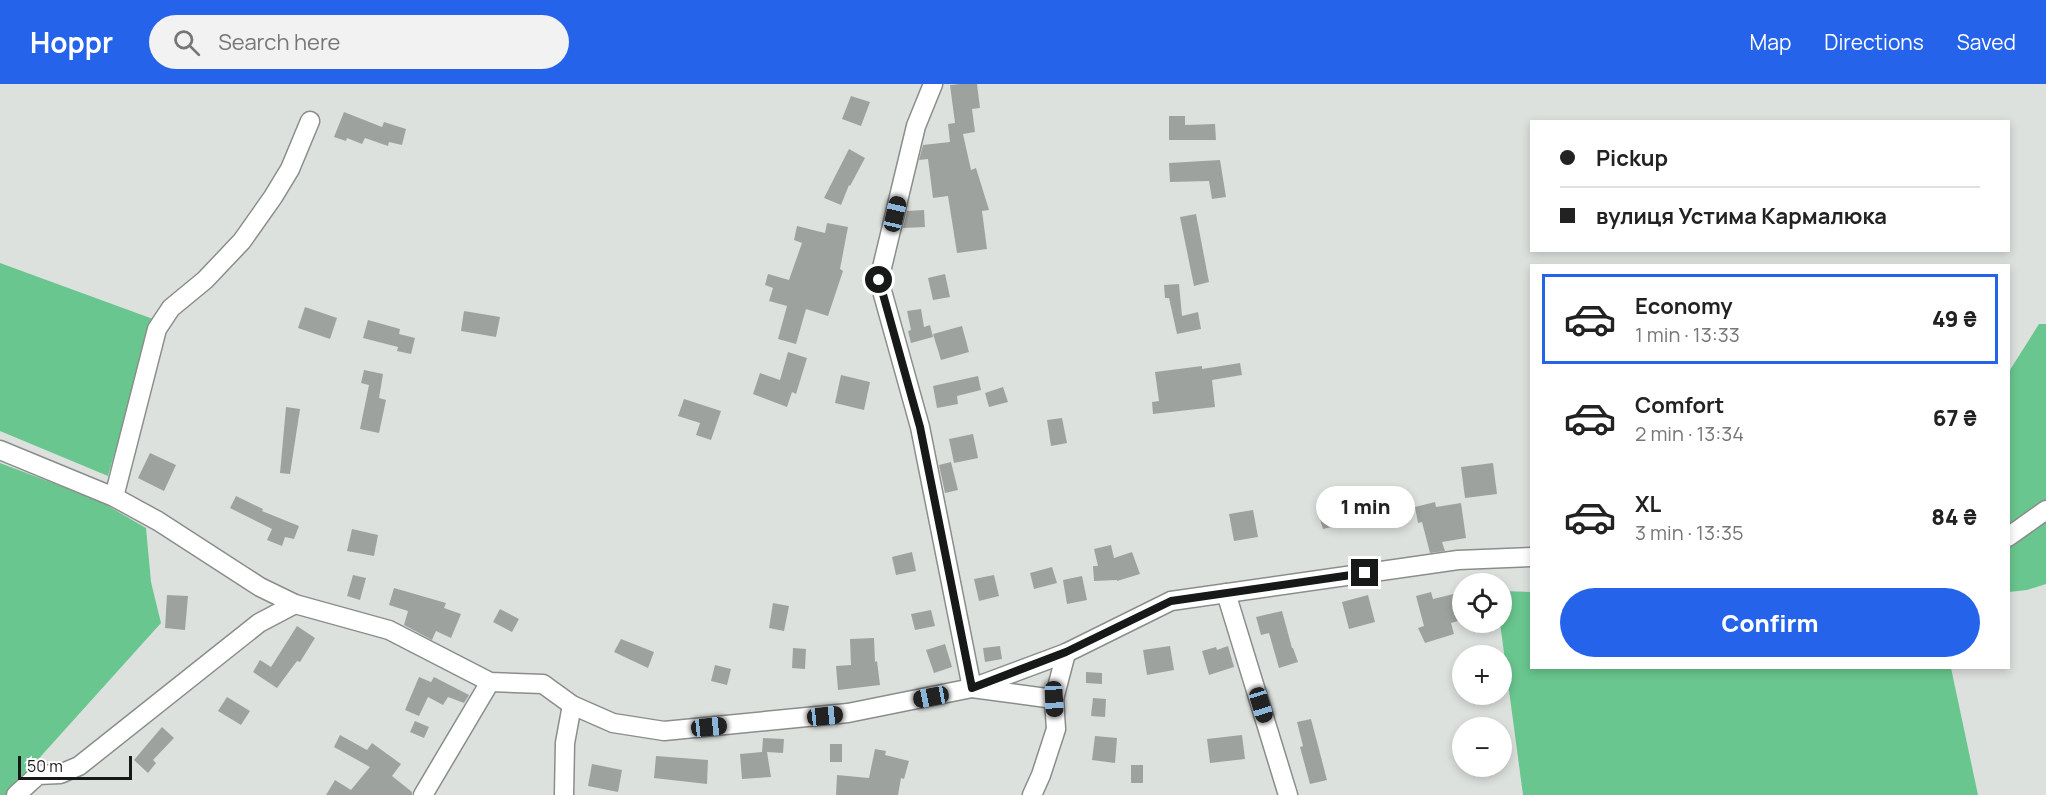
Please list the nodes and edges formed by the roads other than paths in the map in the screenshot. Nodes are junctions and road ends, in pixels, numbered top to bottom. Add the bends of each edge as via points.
1 (933, 84) edge
2 (310, 121) dead end
3 (0, 450) edge
4 (114, 496) junction
5 (2046, 510) edge
6 (2010, 536) edge
7 (1530, 557) edge
8 (1226, 593) junction
9 (295, 604) junction
10 (1066, 652) junction
11 (490, 682) junction
12 (972, 688) junction
13 (1054, 699) junction
14 (572, 705) junction
15 (16, 795) edge
16 (423, 795) edge
17 (564, 795) edge
18 (1032, 795) edge
19 (1288, 795) edge

1 - 12 street via 916,126 879,280 920,427
2 - 4 street via 290,169 242,241 171,308 157,329
3 - 4 street
4 - 9 street via 260,587
5 - 6 street
7 - 8 street via 1458,560
8 - 10 street via 1171,601
8 - 19 street
9 - 11 street via 389,630
9 - 15 street via 260,623 79,766 60,774 38,775
10 - 12 street
10 - 13 street
11 - 14 street via 543,684
11 - 16 street
12 - 13 street
12 - 14 street via 848,713 664,731 613,723
13 - 18 street via 1056,729
14 - 17 street via 565,743

